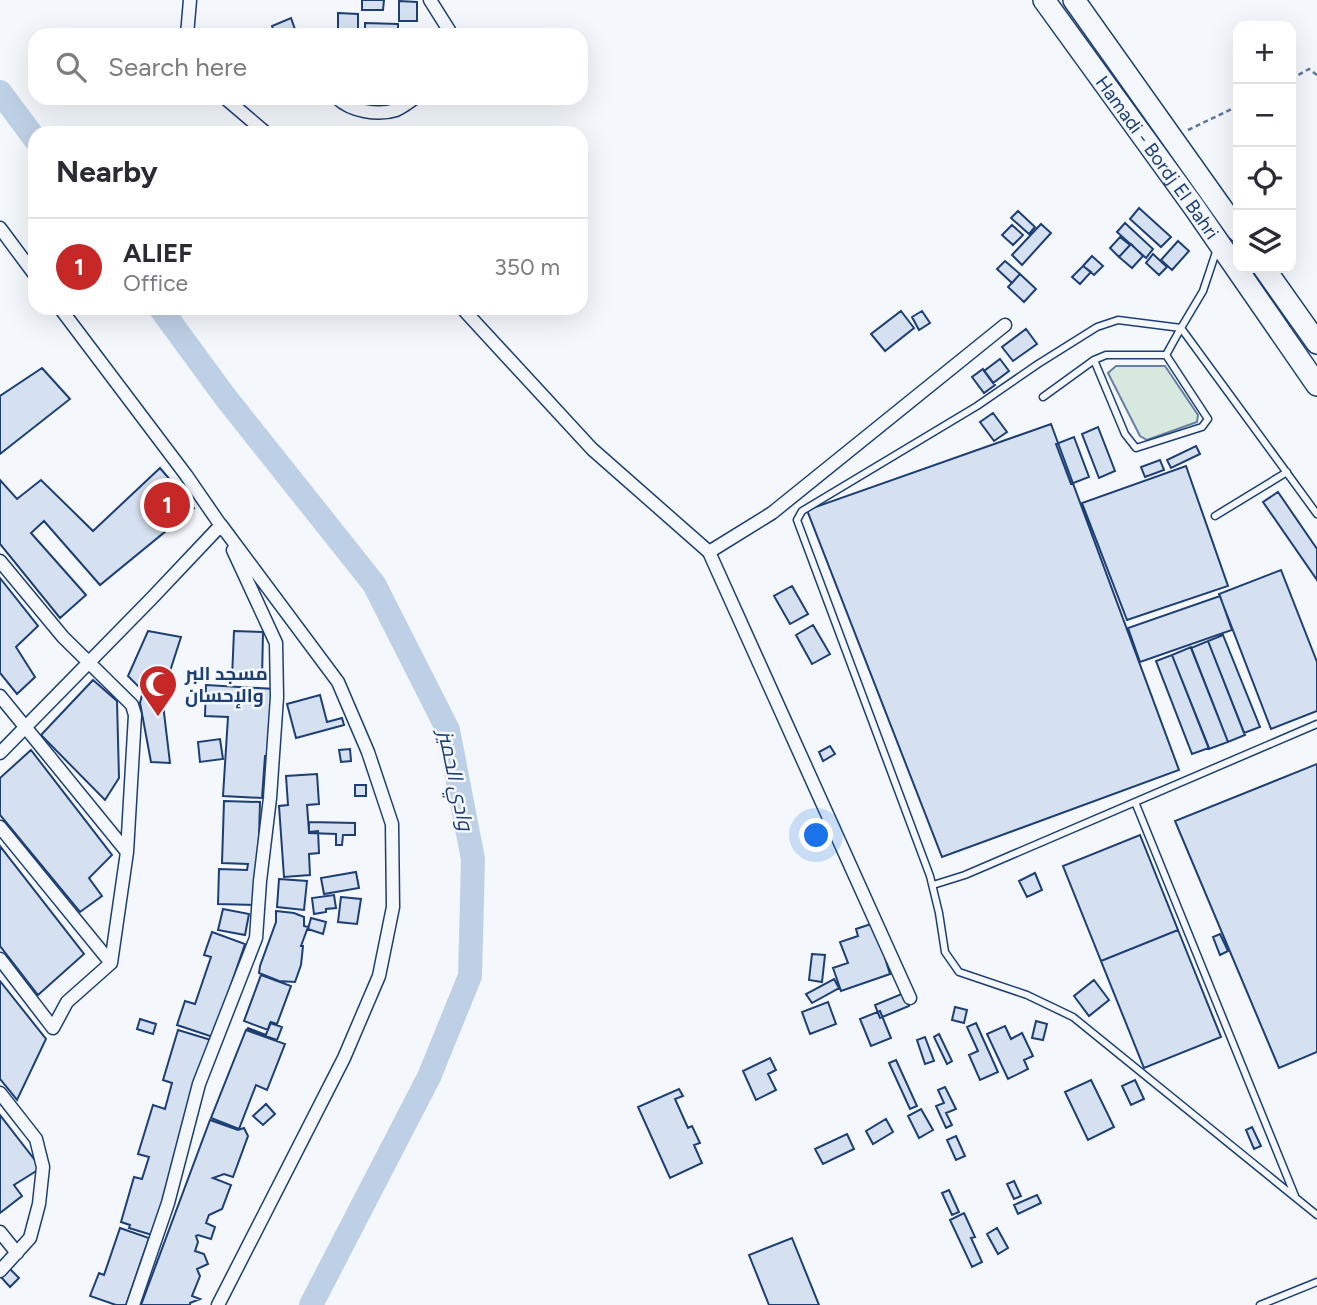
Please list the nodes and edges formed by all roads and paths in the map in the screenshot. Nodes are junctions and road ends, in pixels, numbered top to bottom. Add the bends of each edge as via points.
1 (190, 0) edge
2 (430, 0) edge
3 (1044, 0) edge
4 (1074, 0) edge
5 (188, 28) edge
6 (448, 28) edge
7 (1317, 75) edge
8 (1296, 76) edge
9 (233, 105) edge
10 (347, 105) edge
11 (404, 105) edge
12 (1233, 108) edge
13 (258, 126) edge
14 (1172, 137) junction
15 (1233, 224) edge
16 (0, 228) edge
17 (1219, 244) junction
18 (28, 266) edge
19 (1268, 273) edge
20 (65, 315) edge
21 (468, 315) edge
22 (1005, 325) dead end
23 (1181, 328) junction
24 (1317, 343) edge
25 (1166, 355) junction
26 (1094, 360) junction
27 (1317, 385) edge
28 (1043, 397) dead end
29 (1287, 472) junction
30 (1317, 514) edge
31 (1215, 516) dead end
32 (221, 525) junction
33 (709, 552) junction
34 (0, 561) edge
35 (88, 663) junction
36 (0, 696) edge
37 (1317, 724) edge
38 (25, 728) junction
39 (0, 753) edge
40 (1135, 802) junction
41 (0, 827) edge
42 (127, 852) junction
43 (933, 885) junction
44 (0, 959) edge
45 (111, 963) junction
46 (910, 998) dead end
47 (0, 1093) edge
48 (1296, 1198) junction
49 (1317, 1214) edge
50 (0, 1232) edge
51 (17, 1253) junction
52 (0, 1271) edge
53 (1317, 1282) edge
54 (133, 1305) edge
55 (218, 1305) edge
56 (1260, 1305) edge

1 - 5 street
2 - 6 street
3 - 17 highway, Hamadi - Bordj El Bahri
4 - 14 highway, Hamadi - Bordj El Bahri
7 - 8 path via 1309,69
9 - 13 street
10 - 11 street via 381,112
12 - 14 path
14 - 15 highway, Hamadi - Bordj El Bahri
16 - 18 street
17 - 23 lane via 1203,291
17 - 27 highway, Hamadi - Bordj El Bahri
19 - 24 highway
20 - 32 street
21 - 33 street via 592,449
22 - 33 street via 772,513
23 - 25 lane
23 - 29 lane
23 - 43 lane via 1118,320 1097,327 977,406 802,511 797,520
25 - 26 lane via 1106,355
25 - 26 lane via 1208,419 1202,427 1136,448 1125,434
26 - 28 lane
29 - 30 lane
29 - 31 lane
32 - 35 street
32 - 54 street via 276,643 275,735 257,938 200,1084 168,1203
32 - 55 street via 338,682 392,824 393,907 379,976 344,1058
33 - 46 street
34 - 35 street
35 - 38 street
35 - 42 street via 132,705 135,715
36 - 38 street
37 - 40 lane
38 - 39 street
38 - 42 street
40 - 43 lane
40 - 48 lane
41 - 45 street
42 - 45 street
43 - 48 lane via 945,952 959,972 1027,995 1073,1017
44 - 45 street via 53,1028 67,1002
47 - 51 street via 36,1139 43,1167 30,1238
48 - 49 lane
50 - 51 street
51 - 52 street
53 - 56 lane

